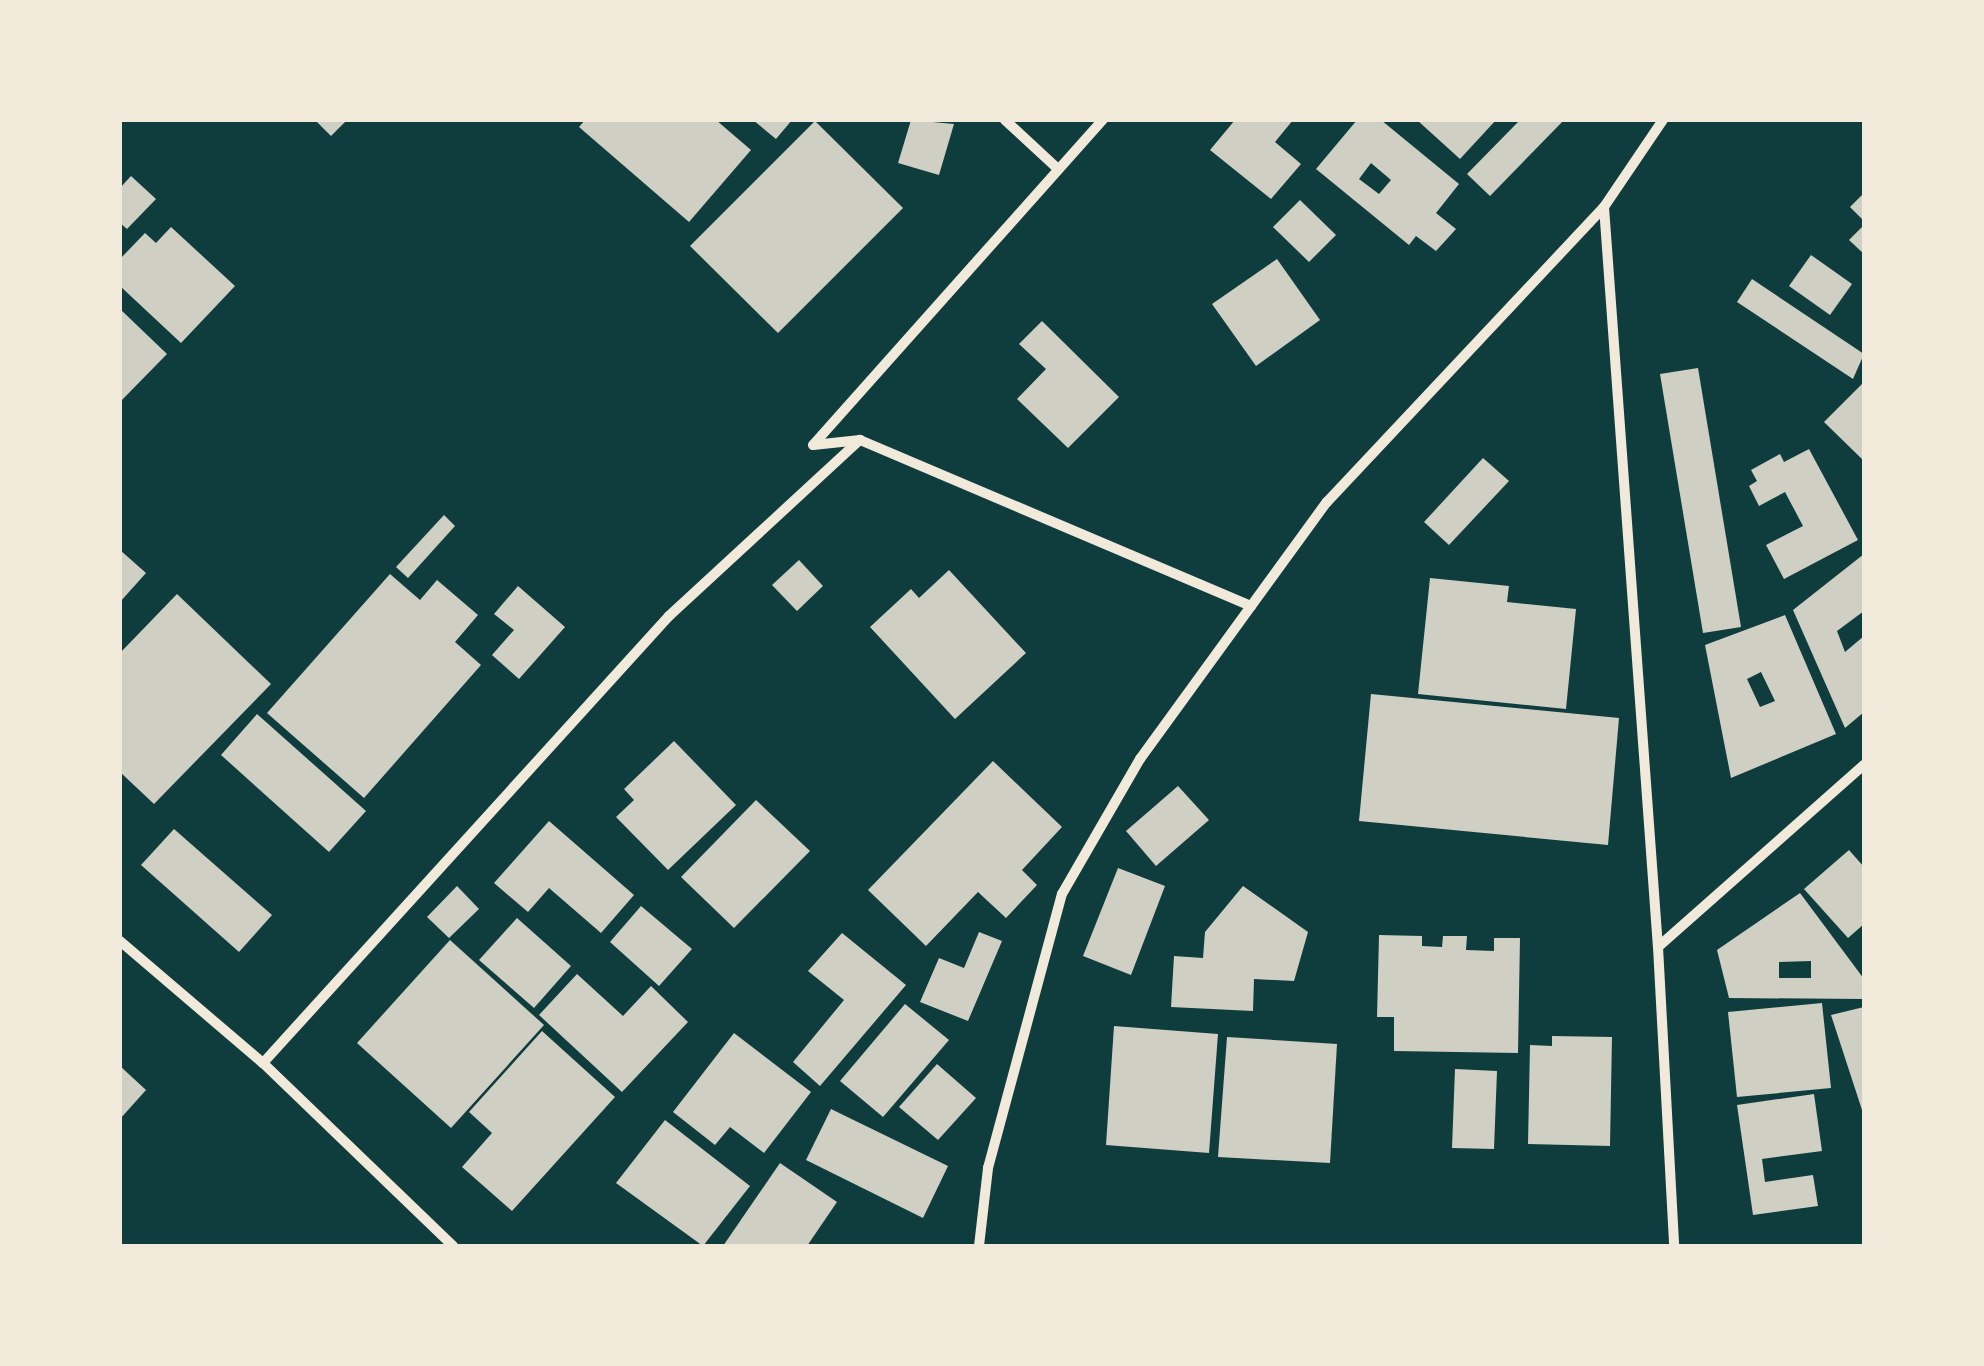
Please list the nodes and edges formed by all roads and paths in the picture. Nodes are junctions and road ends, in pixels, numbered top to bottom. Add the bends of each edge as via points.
1 (1005, 120) edge
2 (1103, 120) edge
3 (1663, 120) edge
4 (1058, 168) junction
5 (1604, 207) junction
6 (860, 440) junction
7 (1251, 606) junction
8 (1864, 764) edge
9 (120, 941) edge
10 (1658, 946) junction
11 (263, 1064) junction
12 (453, 1246) edge
13 (979, 1246) edge
14 (1674, 1246) edge

1 - 4 street
2 - 4 street
3 - 5 street
4 - 6 street via 813,445
5 - 7 street via 1327,502
5 - 10 street
6 - 7 street
6 - 11 street via 668,616
7 - 13 street via 1140,759 1062,894 988,1168
8 - 10 street
9 - 11 street
10 - 14 street
11 - 12 street

